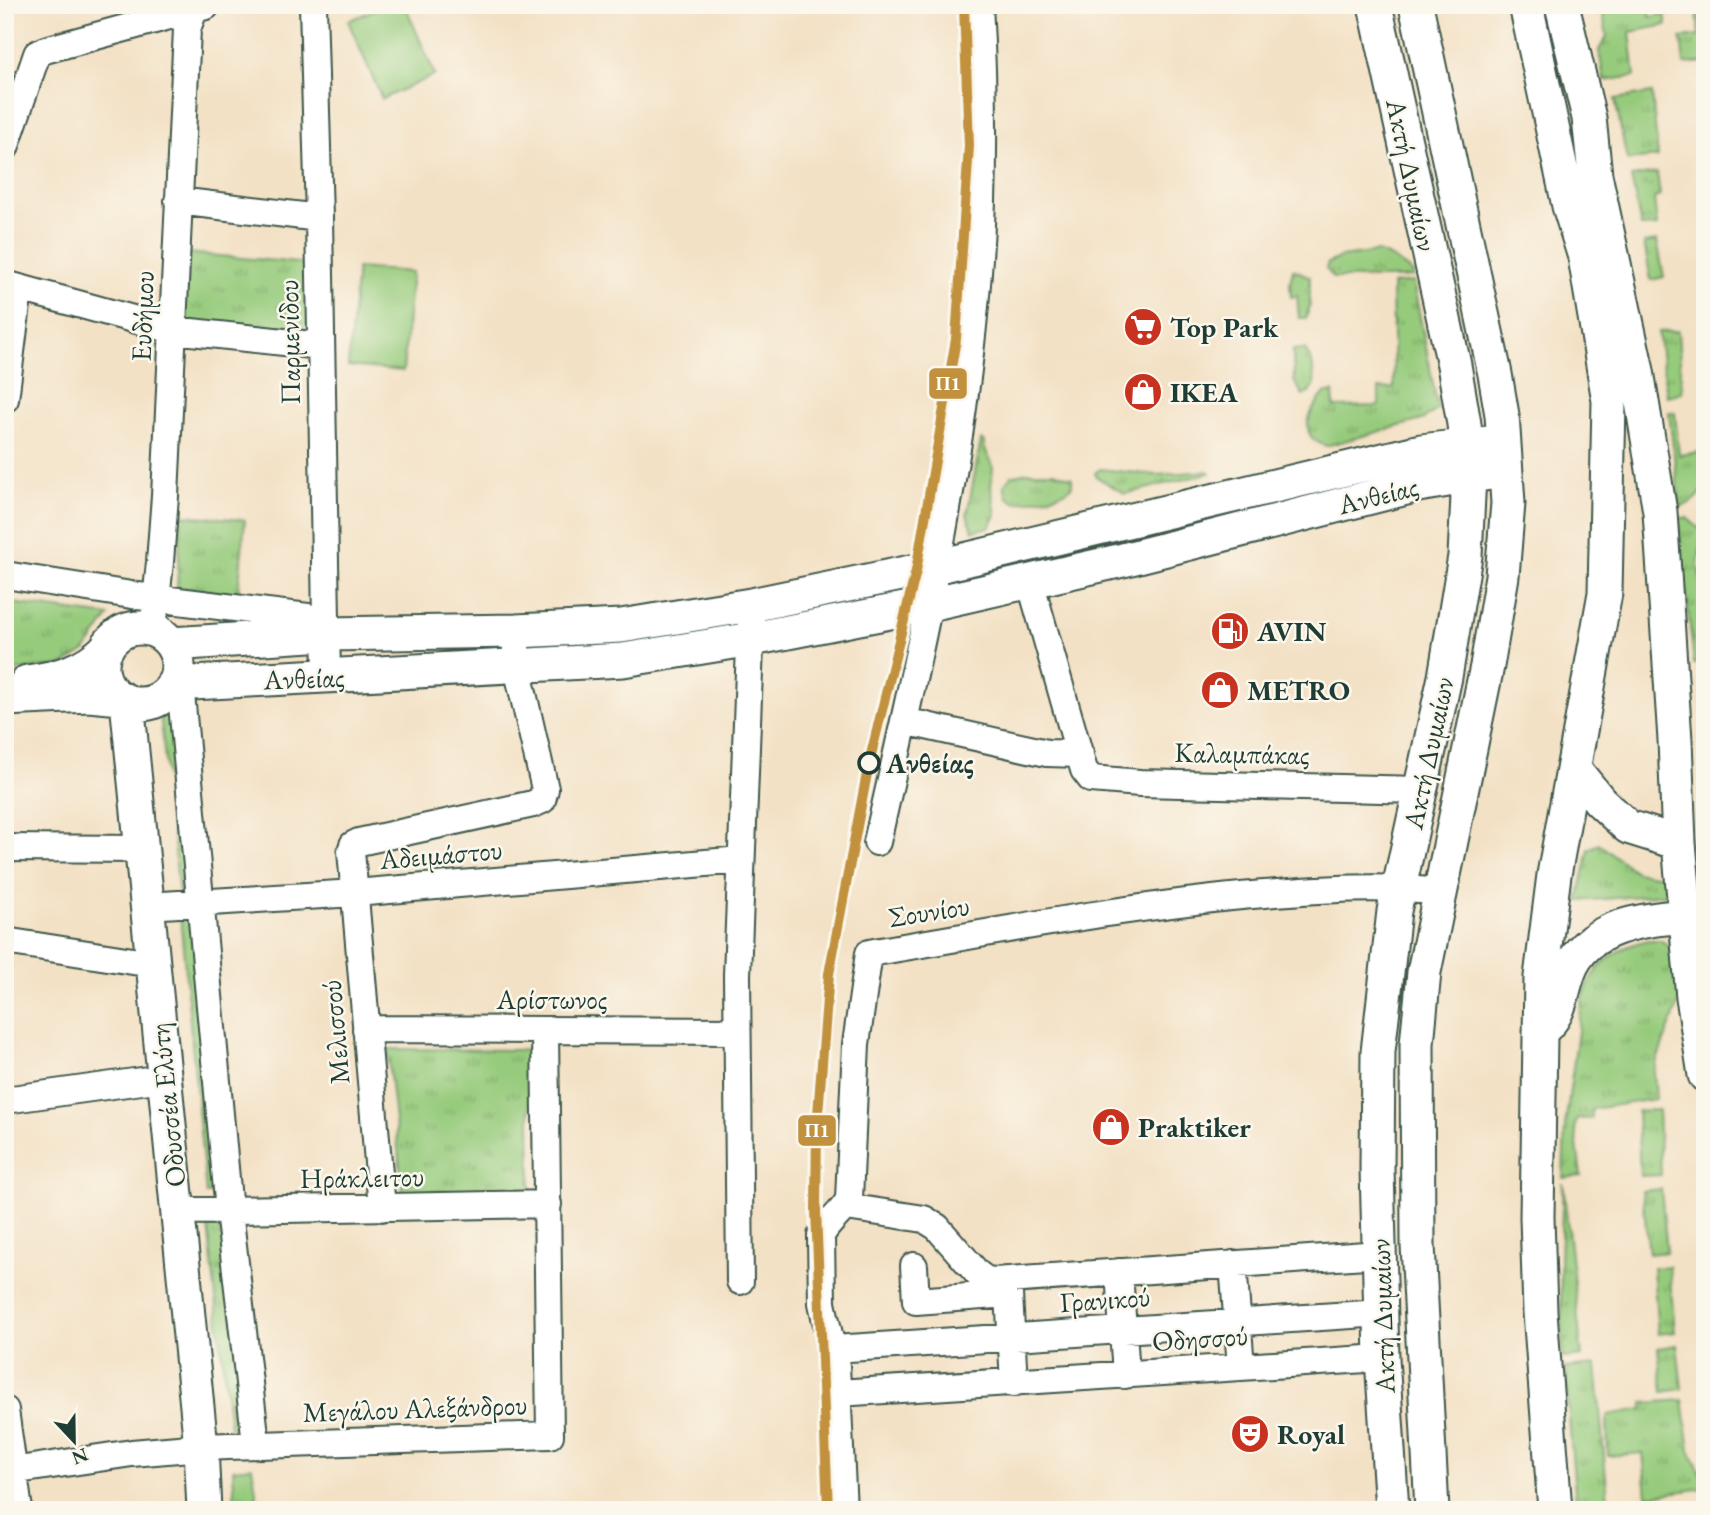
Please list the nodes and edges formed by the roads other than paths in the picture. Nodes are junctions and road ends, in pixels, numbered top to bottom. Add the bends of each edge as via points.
1 (313, 5) edge
2 (979, 5) edge
3 (1375, 5) edge
4 (1416, 5) edge
5 (1526, 5) edge
6 (1562, 5) edge
7 (201, 7) edge
8 (6, 142) edge
9 (178, 201) junction
10 (319, 218) junction
11 (12, 286) edge
12 (173, 330) junction
13 (321, 346) junction
14 (5, 399) edge
15 (1505, 456) junction
16 (1468, 461) junction
17 (1114, 524) junction
18 (1123, 560) junction
19 (935, 567) junction
20 (5, 575) edge
21 (1030, 581) junction
22 (930, 604) junction
23 (751, 605) junction
24 (160, 624) junction
25 (516, 631) junction
26 (326, 634) junction
27 (752, 639) junction
28 (107, 649) junction
29 (517, 667) junction
30 (327, 677) junction
31 (177, 683) junction
32 (5, 684) edge
33 (5, 699) edge
34 (124, 700) junction
35 (904, 720) junction
36 (1080, 754) junction
37 (1574, 769) junction
38 (1420, 790) junction
39 (877, 842) dead end
40 (1679, 843) junction
41 (5, 848) edge
42 (141, 849) junction
43 (741, 860) junction
44 (1399, 887) junction
45 (1440, 891) junction
46 (355, 893) junction
47 (201, 902) junction
48 (146, 906) junction
49 (1685, 916) junction
50 (5, 941) edge
51 (152, 964) junction
52 (366, 1029) junction
53 (545, 1031) junction
54 (737, 1031) junction
55 (1539, 1033) junction
56 (1705, 1075) edge
57 (163, 1078) junction
58 (5, 1100) edge
59 (847, 1204) junction
60 (548, 1205) junction
61 (382, 1209) junction
62 (178, 1211) junction
63 (229, 1211) junction
64 (1380, 1254) junction
65 (1233, 1264) junction
66 (914, 1266) dead end
67 (1119, 1272) junction
68 (740, 1281) dead end
69 (1004, 1287) junction
70 (1381, 1313) junction
71 (1237, 1322) junction
72 (1122, 1329) junction
73 (1012, 1337) junction
74 (834, 1349) junction
75 (1382, 1358) junction
76 (1241, 1367) junction
77 (1125, 1375) junction
78 (1014, 1383) junction
79 (838, 1393) junction
80 (5, 1410) edge
81 (256, 1443) junction
82 (201, 1447) junction
83 (10, 1472) edge
84 (19, 1510) edge
85 (204, 1510) edge
86 (842, 1510) edge
87 (1392, 1510) edge
88 (1432, 1510) edge
89 (1555, 1510) edge

1 - 10 street, Παρμενίδου
2 - 19 street via 982,165 976,292 962,412
3 - 16 main road, Ακτή Δυμαίων via 1454,365
4 - 15 main road, Ακτή Δυμαίων via 1496,374
5 - 37 main road via 1569,206 1585,257 1609,401 1605,593
6 - 40 main road via 1589,118 1595,175 1637,371 1660,512
7 - 8 street via 37,54
7 - 9 street, Ευδήμου via 187,29
9 - 10 street
9 - 12 street, Ευδήμου
10 - 13 street, Παρμενίδου
11 - 12 street
11 - 14 street
12 - 13 street
12 - 24 street, Ευδήμου
13 - 26 street, Παρμενίδου
15 - 16 main road, Ανθείας
15 - 45 main road, Ακτή Δυμαίων via 1507,527 1500,588
16 - 17 main road, Ανθείας via 1421,452
16 - 18 main road, Ανθείας via 1418,485
16 - 38 main road, Ακτή Δυμαίων via 1462,585
17 - 18 main road
17 - 19 main road, Ανθείας
18 - 21 main road, Ανθείας
19 - 22 street
19 - 23 main road, Ανθείας
20 - 24 street, Ανθείας
21 - 22 main road, Ανθείας
21 - 36 street, Καλαμπάκας
22 - 27 main road, Ανθείας
22 - 35 street
23 - 25 main road, Ανθείας via 621,626
23 - 27 street
24 - 26 main road, Ανθείας
24 - 26 street, Ανθείας via 308,617
24 - 28 main road via 123,632
24 - 31 main road via 177,658
25 - 26 main road, Ανθείας
25 - 29 street
26 - 30 street, Παρμενίδου
27 - 29 main road, Ανθείας via 623,660
27 - 43 street
28 - 32 main road via 87,665 60,677
28 - 34 main road via 103,674
29 - 30 main road, Ανθείας
29 - 46 street, Μελισσού via 545,789 542,800 359,842 351,851
30 - 31 main road, Ανθείας
31 - 34 main road via 151,702
31 - 47 street
33 - 34 main road via 89,695
34 - 42 main road, Οδυσσέα Ελύτη
35 - 36 street via 1047,753
35 - 39 street
36 - 38 street, Καλαμπάκας via 1088,776 1102,781
37 - 40 main road via 1628,827
37 - 55 main road via 1554,875
38 - 44 main road, Ακτή Δυμαίων
40 - 49 main road
41 - 42 street
42 - 48 main road, Οδυσσέα Ελύτη
43 - 46 street, Αδειμάστου
43 - 54 street
44 - 45 street, Σουνίου
44 - 59 street, Σουνίου via 1161,904 869,953 856,1044
44 - 64 main road, Ακτή Δυμαίων via 1378,1052
45 - 88 main road, Ακτή Δυμαίων via 1424,972 1416,1092 1422,1343
46 - 47 street, Αδειμάστου
46 - 52 street, Μελισσού
47 - 48 street, Αδειμάστου
47 - 63 street
48 - 51 main road, Οδυσσέα Ελύτη
49 - 55 main road via 1626,925 1591,941 1570,969 1554,1018
49 - 56 main road
50 - 51 street
51 - 57 main road, Οδυσσέα Ελύτη
52 - 53 street, Αρίστωνος
52 - 61 street, Μελισσού
53 - 54 street, Αρίστωνος
53 - 60 street, Μεγάλου Αλεξάνδρου
54 - 68 street
55 - 89 main road via 1538,1275
57 - 58 street
57 - 62 main road, Οδυσσέα Ελύτη
59 - 69 street via 924,1219 937,1227 978,1274
59 - 74 street via 821,1236 822,1303
60 - 61 street, Ηράκλειτου
60 - 81 street, Μεγάλου Αλεξάνδρου via 550,1435
61 - 63 street, Ηράκλειτου
62 - 63 street, Ηράκλειτου
62 - 82 main road, Οδυσσέα Ελύτη
63 - 81 street
64 - 65 street
64 - 70 main road, Ακτή Δυμαίων
65 - 67 street
65 - 71 street
66 - 69 street via 916,1301
67 - 69 street
67 - 72 street, Οδησσού
69 - 73 street
70 - 71 street, Γρανικού
70 - 75 main road, Ακτή Δυμαίων
71 - 72 street, Γρανικού
71 - 76 street
72 - 73 street, Γρανικού
72 - 77 street, Οδησσού
73 - 74 street, Γρανικού
73 - 78 street
74 - 79 street
75 - 76 street, Οδησσού
75 - 87 main road, Ακτή Δυμαίων
76 - 77 street, Οδησσού
77 - 78 street
78 - 79 street
79 - 86 street
80 - 83 street
81 - 82 street, Μεγάλου Αλεξάνδρου
82 - 83 street, Μεγάλου Αλεξάνδρου
82 - 85 main road, Οδυσσέα Ελύτη
83 - 84 street

